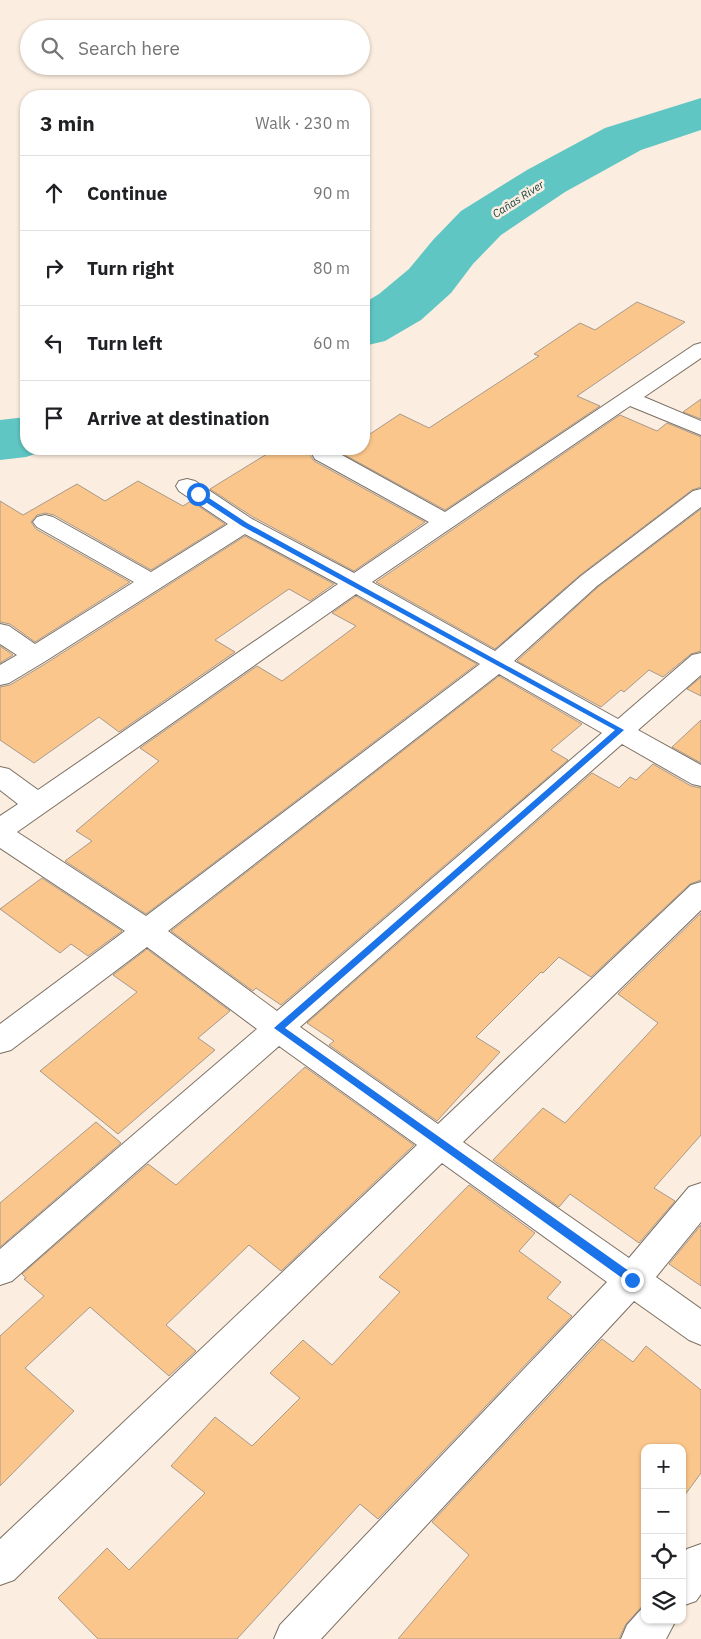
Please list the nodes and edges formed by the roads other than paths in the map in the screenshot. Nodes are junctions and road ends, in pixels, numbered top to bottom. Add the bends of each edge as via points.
1 (701, 349) edge
2 (631, 399) junction
3 (701, 430) edge
4 (325, 455) edge
5 (187, 486) dead end
6 (701, 496) edge
7 (45, 522) dead end
8 (446, 522) junction
9 (244, 524) junction
10 (150, 582) junction
11 (355, 583) junction
12 (0, 632) edge
13 (35, 656) junction
14 (701, 661) edge
15 (497, 662) junction
16 (0, 677) edge
17 (620, 730) junction
18 (0, 776) edge
19 (701, 777) edge
20 (37, 804) junction
21 (0, 830) edge
22 (0, 834) edge
23 (701, 893) edge
24 (147, 932) junction
25 (278, 1028) junction
26 (0, 1041) edge
27 (440, 1144) junction
28 (701, 1197) edge
29 (0, 1270) edge
30 (632, 1280) junction
31 (701, 1329) edge
32 (701, 1563) edge
33 (0, 1566) edge
34 (686, 1582) edge
35 (653, 1624) edge
36 (294, 1639) edge
37 (642, 1639) edge

1 - 2 street
2 - 3 street
2 - 8 street
4 - 8 street
5 - 9 street
6 - 15 street via 589,581
7 - 10 street
8 - 11 street
9 - 10 street
9 - 11 street
10 - 13 street
11 - 15 street
11 - 20 street
12 - 13 street
13 - 16 street
14 - 17 street
15 - 17 street
15 - 24 street
17 - 19 street
17 - 25 street
18 - 20 street
20 - 21 street
22 - 24 street
23 - 27 street
24 - 25 street
24 - 26 street
25 - 27 street
25 - 29 street
27 - 30 street
27 - 33 street
28 - 30 street
30 - 31 street
30 - 36 street
32 - 34 street
35 - 37 street

